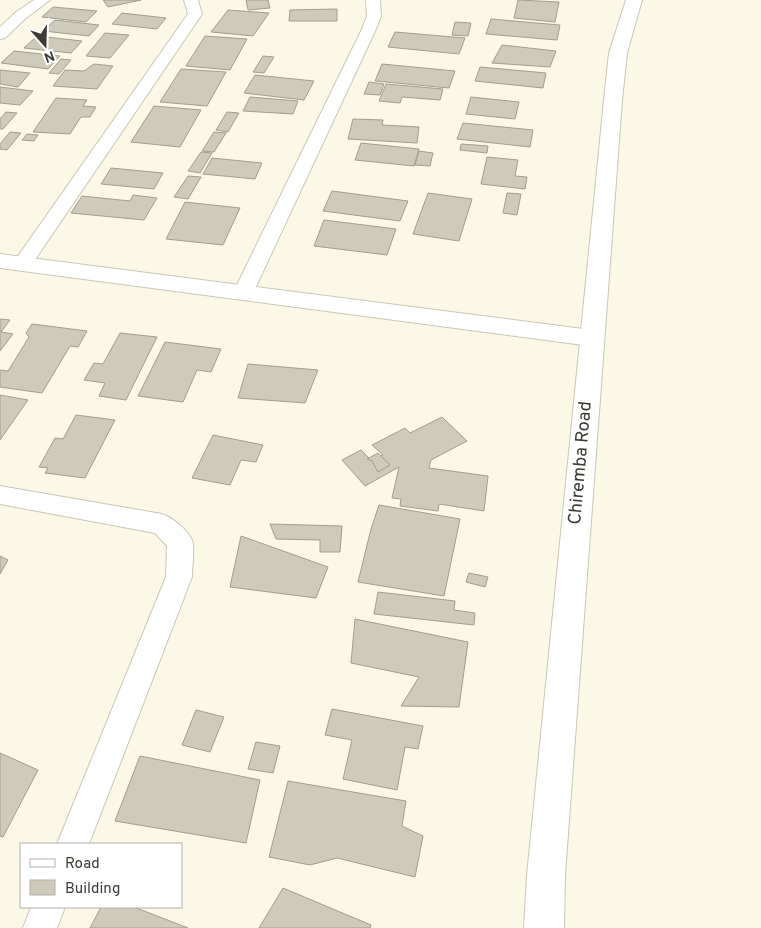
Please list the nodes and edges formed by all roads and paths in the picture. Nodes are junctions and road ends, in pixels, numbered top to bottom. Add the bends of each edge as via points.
1 (43, 0) edge
2 (191, 0) edge
3 (373, 0) edge
4 (634, 0) edge
5 (0, 35) edge
6 (11, 262) edge
7 (244, 291) junction
8 (591, 338) junction
9 (0, 495) edge
10 (73, 843) edge
11 (48, 908) edge
12 (40, 928) edge
13 (544, 928) edge

1 - 5 street
2 - 6 street via 195,14
3 - 7 street via 374,16 369,29
4 - 8 main road, Chiremba Road via 618,52
6 - 7 main road
7 - 8 main road
8 - 13 main road, Chiremba Road
9 - 10 street via 162,524 180,543 179,577
11 - 12 street

